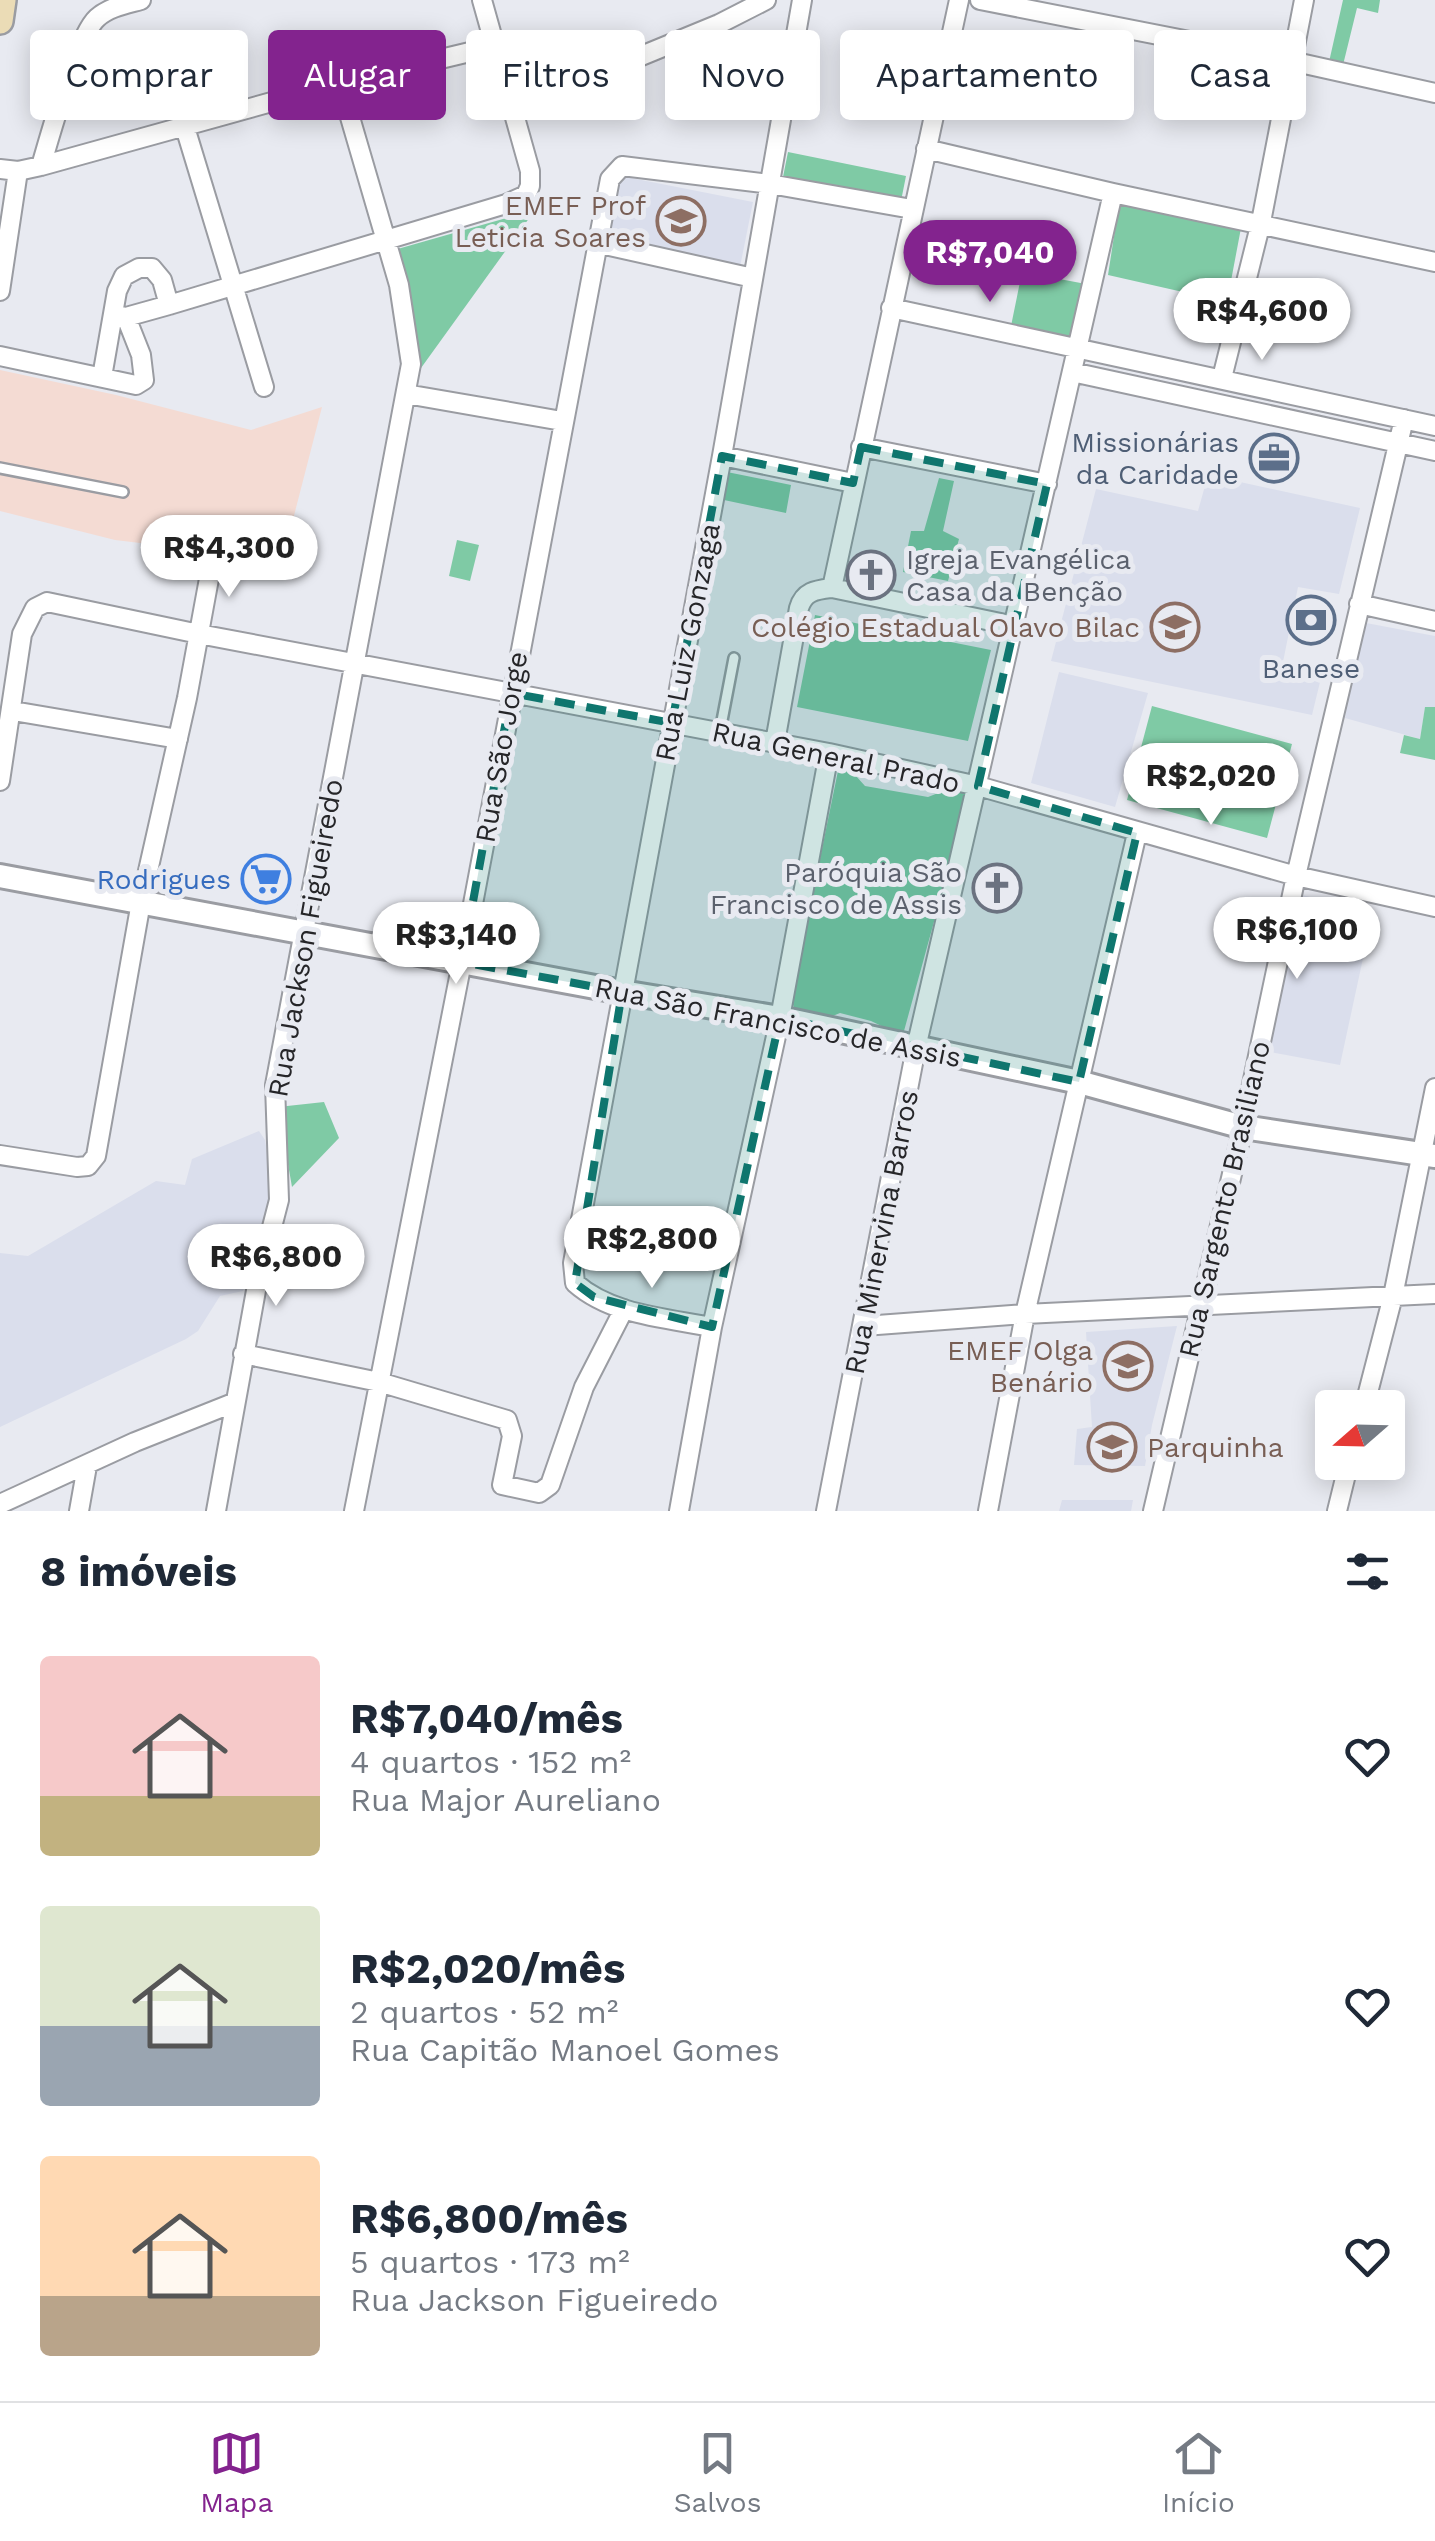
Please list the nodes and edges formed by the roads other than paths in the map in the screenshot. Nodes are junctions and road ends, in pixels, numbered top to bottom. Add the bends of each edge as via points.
1 (3, 0) edge
2 (141, 0) edge
3 (482, 0) edge
4 (766, 0) edge
5 (802, 0) edge
6 (959, 0) edge
7 (980, 0) edge
8 (1304, 0) edge
9 (0, 20) edge
10 (490, 30) edge
11 (1298, 30) edge
12 (1154, 34) edge
13 (645, 55) edge
14 (1306, 63) edge
15 (1435, 93) edge
16 (268, 101) edge
17 (351, 120) edge
18 (516, 120) edge
19 (1280, 120) edge
20 (184, 124) junction
21 (926, 149) junction
22 (41, 166) junction
23 (9, 170) edge
24 (770, 184) junction
25 (1114, 193) junction
26 (912, 209) junction
27 (1261, 222) junction
28 (387, 240) junction
29 (596, 243) junction
30 (1435, 262) edge
31 (753, 278) junction
32 (234, 286) junction
33 (0, 291) edge
34 (169, 305) junction
35 (892, 308) junction
36 (119, 316) junction
37 (1078, 348) junction
38 (0, 356) edge
39 (1072, 372) junction
40 (102, 376) junction
41 (1222, 378) junction
42 (264, 388) dead end
43 (406, 394) junction
44 (1404, 419) junction
45 (562, 421) junction
46 (1435, 426) edge
47 (1400, 444) junction
48 (861, 447) junction
49 (1435, 451) edge
50 (722, 456) junction
51 (0, 468) edge
52 (853, 483) junction
53 (1047, 484) junction
54 (123, 492) dead end
55 (212, 557) dead end
56 (832, 588) junction
57 (1359, 604) junction
58 (1435, 621) edge
59 (1015, 626) junction
60 (199, 634) junction
61 (734, 658) dead end
62 (354, 664) junction
63 (511, 693) junction
64 (13, 711) junction
65 (672, 723) junction
66 (720, 732) junction
67 (178, 739) junction
68 (776, 742) junction
69 (829, 752) junction
70 (0, 781) edge
71 (978, 786) junction
72 (1137, 833) junction
73 (0, 876) edge
74 (1296, 876) junction
75 (141, 902) junction
76 (1435, 907) edge
77 (305, 931) junction
78 (462, 962) junction
79 (622, 992) junction
80 (780, 1018) junction
81 (916, 1048) junction
82 (1079, 1082) junction
83 (1435, 1088) edge
84 (1243, 1127) junction
85 (1428, 1154) edge
86 (0, 1155) edge
87 (1435, 1294) edge
88 (1393, 1296) junction
89 (1199, 1308) junction
90 (624, 1309) junction
91 (1025, 1314) junction
92 (864, 1326) junction
93 (712, 1327) junction
94 (243, 1354) junction
95 (379, 1382) junction
96 (1369, 1390) edge
97 (233, 1403) junction
98 (87, 1466) junction
99 (1344, 1480) edge
100 (0, 1504) edge
101 (79, 1511) edge
102 (216, 1511) edge
103 (354, 1511) edge
104 (679, 1511) edge
105 (826, 1511) edge
106 (988, 1511) edge
107 (1153, 1511) edge
108 (1336, 1511) edge

1 - 9 main road
2 - 22 street via 105,12 91,25
3 - 10 street
4 - 13 street
5 - 24 street, Rua Luiz Gonzaga
6 - 21 street
7 - 12 street
8 - 11 street
14 - 15 street
16 - 20 street
17 - 28 street, Rua Jackson Figueiredo
18 - 28 street via 530,171 526,195
19 - 27 street
20 - 22 street
20 - 32 street
21 - 25 street
21 - 26 street
22 - 23 street
23 - 33 street
24 - 26 street
24 - 29 street, Rua São Jorge via 622,166 610,179
24 - 31 street, Rua Luiz Gonzaga
25 - 27 street
25 - 37 street, Rua Minervina Barros
26 - 35 street
27 - 30 street
27 - 41 street
28 - 32 street
28 - 43 street, Rua Jackson Figueiredo via 406,320
29 - 31 street
29 - 45 street, Rua São Jorge
31 - 50 street, Rua Luiz Gonzaga
32 - 34 street
32 - 42 street
34 - 36 street
34 - 36 street via 157,272 139,268 119,282
35 - 37 street
35 - 48 street
36 - 40 street
36 - 40 street via 140,355 144,380 132,386
37 - 39 street, Rua Minervina Barros
37 - 41 street
38 - 40 street
39 - 47 street
39 - 53 street, Rua Minervina Barros
41 - 44 street
43 - 45 street
43 - 62 street, Rua Jackson Figueiredo
44 - 46 street
44 - 47 street, Rua Sargento Brasiliano
45 - 63 street, Rua São Jorge
47 - 49 street
47 - 57 street, Rua Sargento Brasiliano
48 - 52 street
48 - 53 street
50 - 52 street
50 - 65 street, Rua Luiz Gonzaga
51 - 54 lane
52 - 56 street
53 - 59 street, Rua Minervina Barros
55 - 60 street
56 - 59 street
56 - 68 street via 814,590 801,601
57 - 58 street
57 - 74 street, Rua Sargento Brasiliano
59 - 71 street, Rua Minervina Barros
60 - 62 street, Rua General Prado
60 - 64 street, Rua General Prado via 46,602 35,608 22,634
60 - 67 street
61 - 66 lane
62 - 63 street, Rua General Prado
62 - 77 street, Rua Jackson Figueiredo
63 - 65 street, Rua General Prado
63 - 78 street, Rua São Jorge
64 - 67 street
64 - 70 street
65 - 66 street, Rua General Prado
65 - 79 street, Rua Luiz Gonzaga
66 - 68 street, Rua General Prado
67 - 75 street
68 - 69 street, Rua General Prado
69 - 71 street, Rua General Prado
69 - 80 street
71 - 72 street, Rua General Prado
71 - 81 street, Rua Minervina Barros
72 - 74 street, Rua General Prado
72 - 82 street
73 - 75 street, Rua São Francisco de Assis
74 - 76 street, Rua General Prado
74 - 84 street, Rua Sargento Brasiliano
75 - 77 street, Rua São Francisco de Assis
75 - 86 street via 94,1160 73,1167
77 - 78 street, Rua São Francisco de Assis
77 - 94 street, Rua Jackson Figueiredo via 275,1084 279,1200
78 - 79 street, Rua São Francisco de Assis
78 - 95 street, Rua São Jorge
79 - 80 street, Rua São Francisco de Assis
79 - 90 street, Rua Luiz Gonzaga via 572,1263 575,1282
80 - 81 street, Rua São Francisco de Assis
80 - 93 street
81 - 82 street, Rua São Francisco de Assis
81 - 92 street, Rua Minervina Barros
82 - 84 street, Rua São Francisco de Assis
82 - 91 street
83 - 85 street
84 - 85 street, Rua São Francisco de Assis
84 - 89 street, Rua Sargento Brasiliano
85 - 88 street
87 - 88 street
88 - 89 street
88 - 96 street
89 - 91 street
89 - 107 street, Rua Sargento Brasiliano
90 - 93 street
90 - 95 street via 584,1387 546,1490 502,1485 512,1436 506,1420
91 - 92 street
91 - 106 street
92 - 105 street, Rua Minervina Barros
93 - 104 street
94 - 95 street
94 - 97 street, Rua Jackson Figueiredo
95 - 103 street, Rua São Jorge
97 - 98 street
97 - 102 street, Rua Jackson Figueiredo
98 - 100 street
98 - 101 street
99 - 108 street

